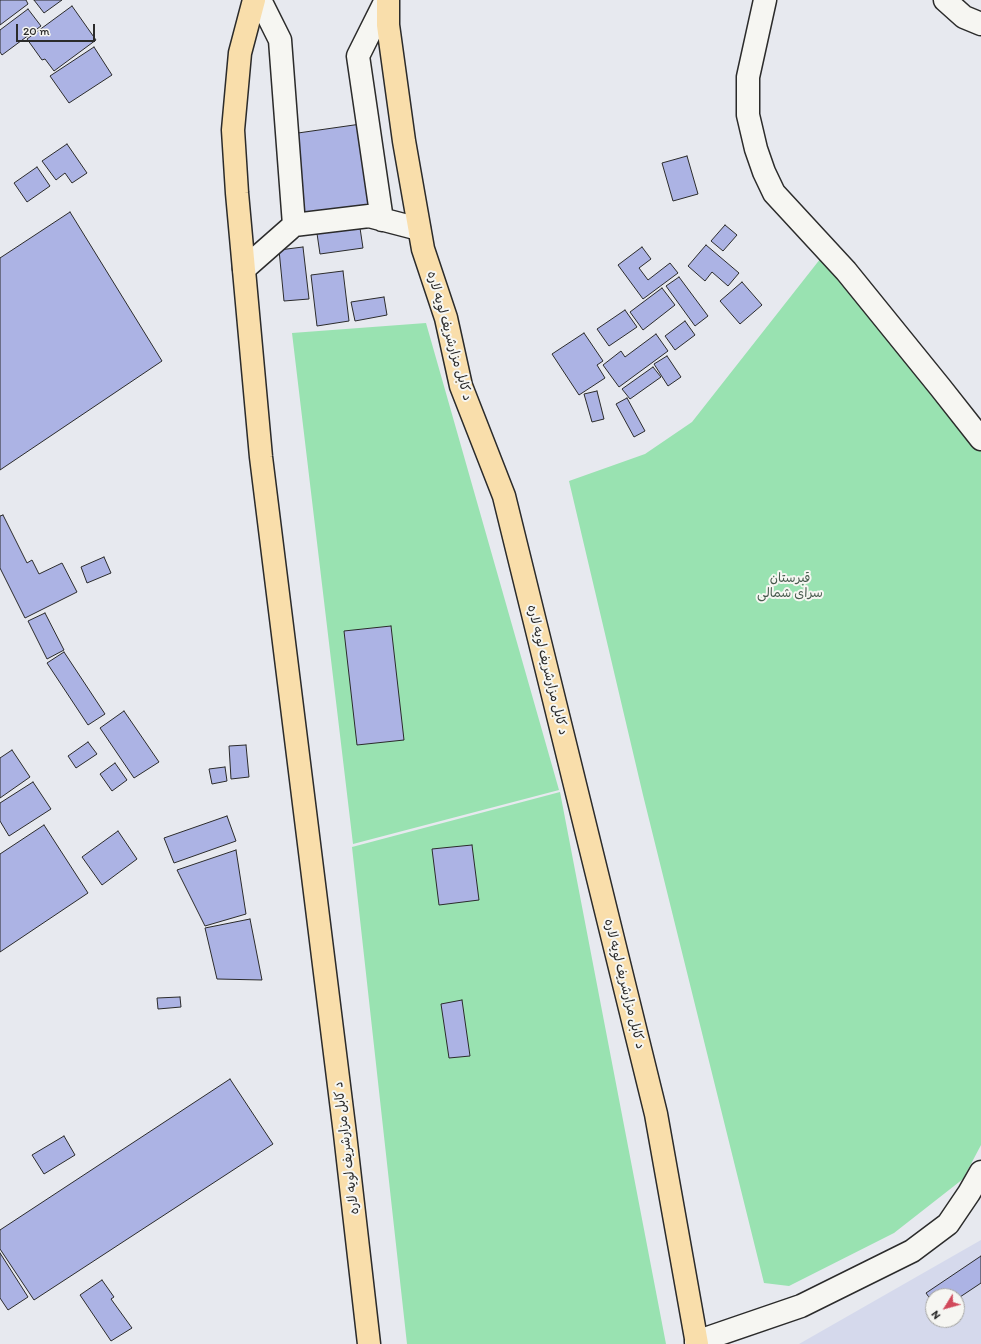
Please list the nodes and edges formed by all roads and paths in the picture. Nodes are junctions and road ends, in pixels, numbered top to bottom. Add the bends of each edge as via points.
1 (254, 0) edge
2 (260, 0) edge
3 (387, 0) edge
4 (765, 0) edge
5 (945, 0) edge
6 (981, 24) edge
7 (382, 220) junction
8 (294, 225) junction
9 (419, 229) junction
10 (244, 269) junction
11 (981, 439) edge
12 (981, 1172) edge
13 (696, 1343) edge
14 (369, 1344) edge

1 - 10 highway, د کابل مزارشریف لویه لاره via 240,53 233,130
2 - 8 street via 280,40
3 - 7 street via 358,56
3 - 9 highway, د کابل مزارشریف لویه لاره via 404,141
4 - 11 street via 748,77 748,115 756,149 774,193 846,271
5 - 6 street via 964,17
7 - 8 street via 369,216
7 - 9 street
8 - 10 street
9 - 13 highway, د کابل مزارشریف لویه لاره via 446,318 461,386 504,496 656,1114
10 - 14 highway, د کابل مزارشریف لویه لاره via 261,457
12 - 13 street via 948,1224 912,1251 801,1306

